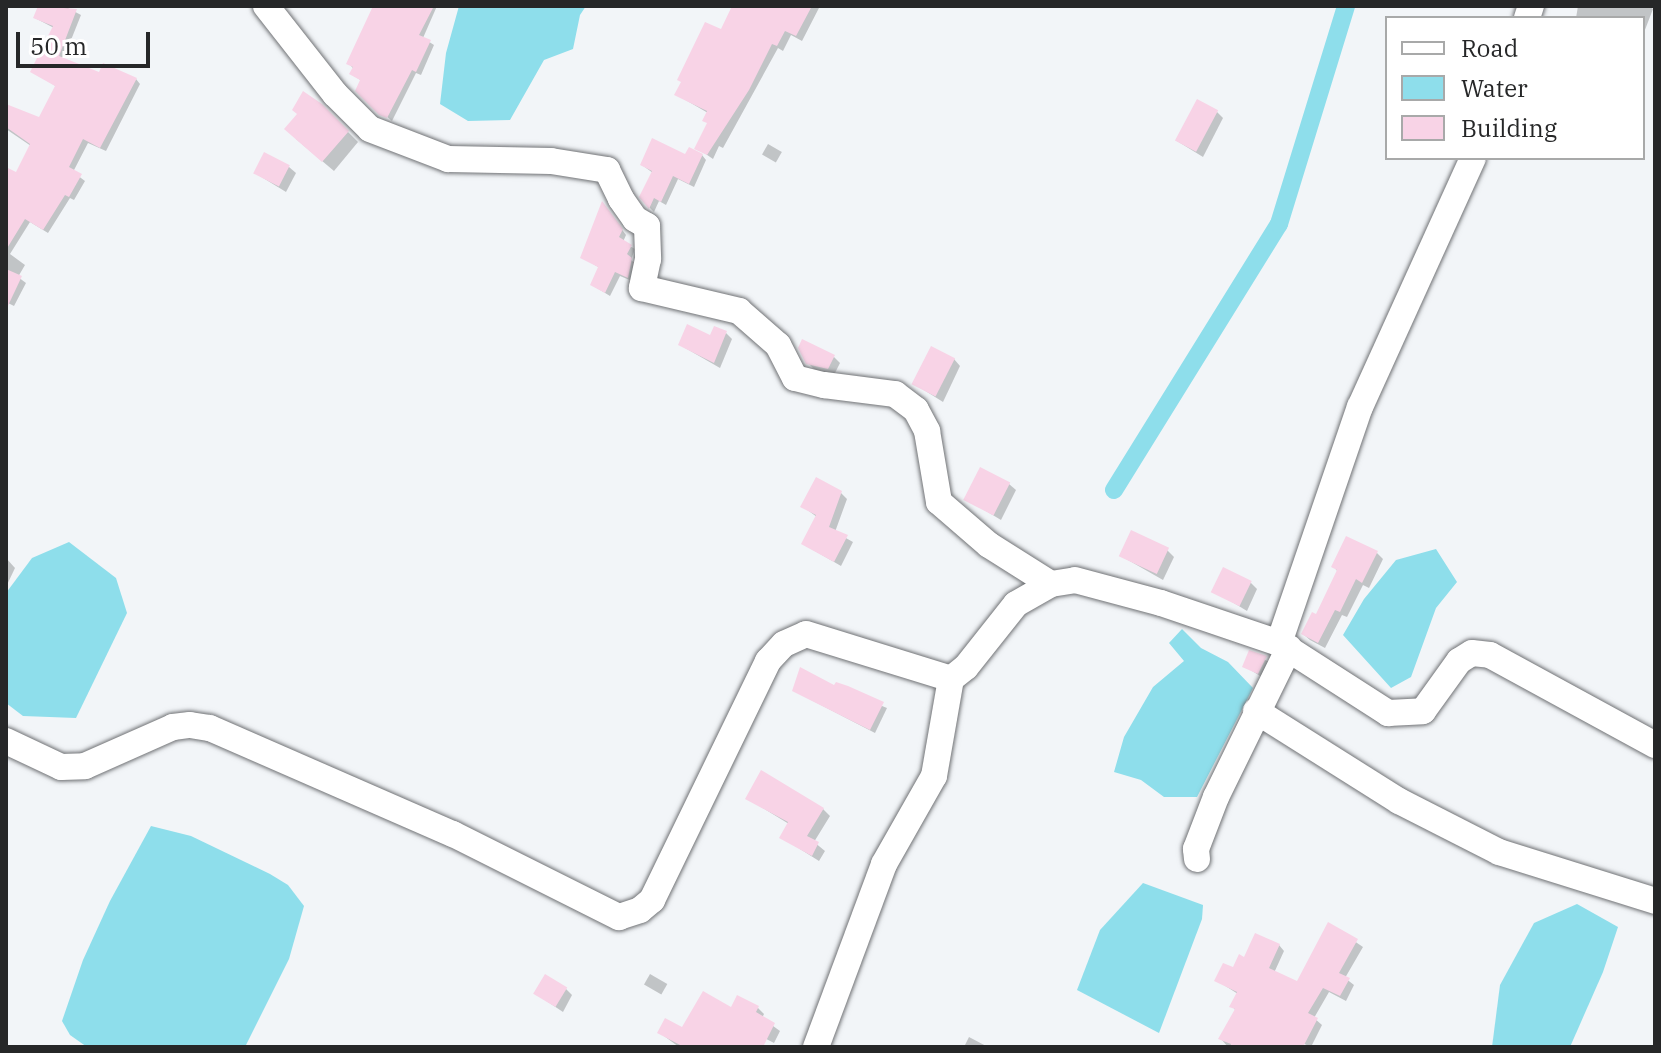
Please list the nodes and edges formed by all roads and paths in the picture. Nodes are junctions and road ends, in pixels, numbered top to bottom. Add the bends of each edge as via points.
1 (266, 6) edge
2 (1472, 160) edge
3 (1051, 584) junction
4 (1284, 646) junction
5 (951, 679) junction
6 (1256, 711) junction
7 (6, 741) edge
8 (1655, 745) edge
9 (1197, 859) dead end
10 (1655, 901) edge
11 (816, 1047) edge

1 - 3 street via 342,103 370,129 448,159 551,161 607,170 635,219 647,226 642,288 739,311 778,345 795,378 895,394 916,410 927,431 939,502 989,545
2 - 4 street via 1360,407
3 - 4 street via 1075,580
3 - 5 street via 1016,604
4 - 6 street
4 - 8 street via 1388,713 1423,711 1459,661 1472,653 1490,655
5 - 7 street via 806,634 784,644 768,661 652,900 619,917 453,834 210,728 173,727 85,766 61,767
5 - 11 street via 934,776 884,864
6 - 9 street via 1216,797
6 - 10 street via 1399,801 1499,852

